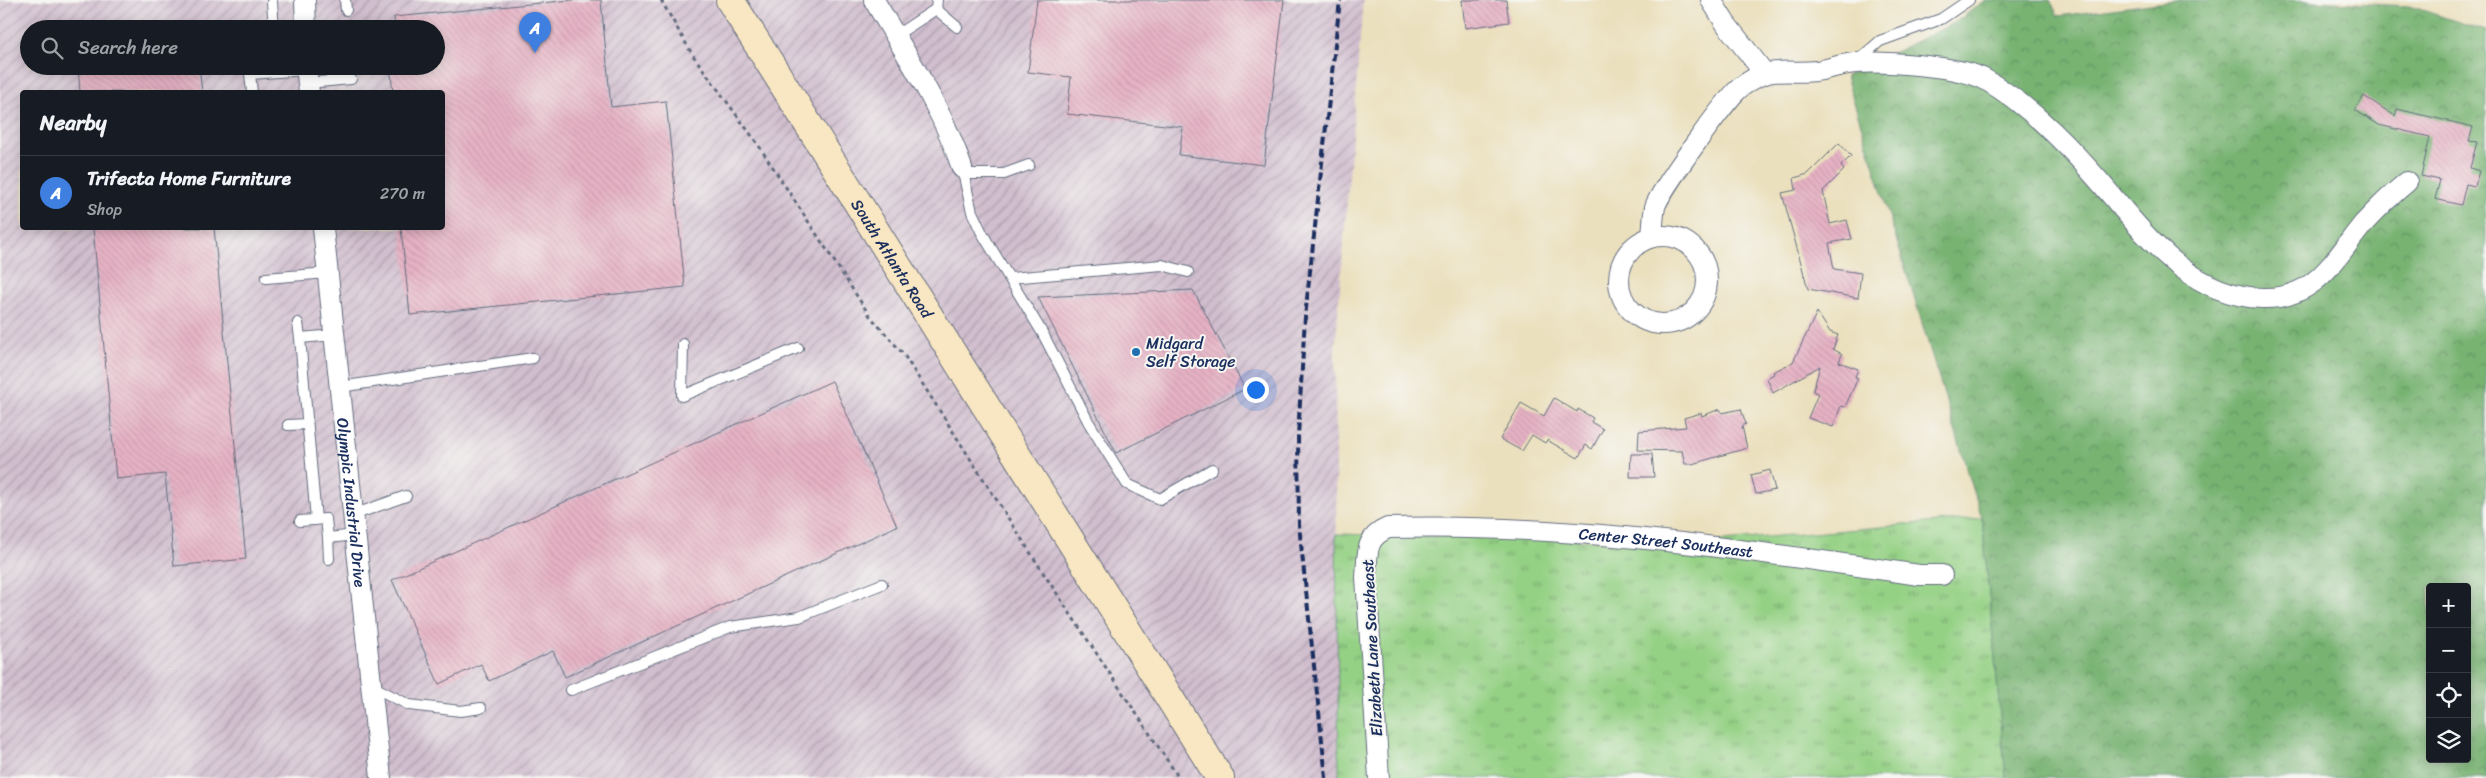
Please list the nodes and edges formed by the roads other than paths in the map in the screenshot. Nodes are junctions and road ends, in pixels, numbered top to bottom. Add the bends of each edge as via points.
1 (305, 0) edge
2 (730, 0) edge
3 (874, 0) edge
4 (1711, 0) edge
5 (1969, 0) edge
6 (272, 2) dead end
7 (936, 4) edge
8 (273, 20) edge
9 (306, 20) edge
10 (957, 27) dead end
11 (895, 36) junction
12 (1854, 63) junction
13 (1766, 74) junction
14 (250, 75) edge
15 (307, 78) edge
16 (351, 79) dead end
17 (252, 90) edge
18 (1029, 165) dead end
19 (962, 171) junction
20 (2407, 182) dead end
21 (323, 230) edge
22 (1652, 237) junction
23 (1188, 272) dead end
24 (328, 274) junction
25 (266, 278) dead end
26 (1009, 278) junction
27 (298, 323) dead end
28 (335, 335) junction
29 (300, 338) junction
30 (683, 344) dead end
31 (798, 348) dead end
32 (533, 358) dead end
33 (340, 387) junction
34 (307, 424) junction
35 (288, 426) dead end
36 (1212, 469) dead end
37 (406, 496) dead end
38 (353, 515) junction
39 (316, 520) junction
40 (300, 522) dead end
41 (1388, 528) joint
42 (356, 535) junction
43 (328, 538) junction
44 (330, 559) dead end
45 (1942, 576) dead end
46 (882, 584) dead end
47 (372, 686) junction
48 (571, 690) dead end
49 (481, 708) dead end
50 (381, 778) edge
51 (1220, 778) edge
52 (1378, 778) edge

1 - 9 street
2 - 51 main road, South Atlanta Road
3 - 11 street
4 - 13 street
5 - 12 lane via 1941,19 1880,41
6 - 8 lane
7 - 10 lane
7 - 11 lane
11 - 19 street via 938,110
12 - 13 street via 1816,71
12 - 20 street via 1961,70 1984,79 2033,112 2163,255 2217,289 2237,296 2266,298 2298,293 2322,277 2363,224
13 - 22 street via 1738,88 1687,155 1655,205
14 - 17 lane
15 - 16 lane
18 - 19 lane via 1004,174
19 - 26 lane via 972,212
21 - 24 street, Olympic Industrial Drive
22 - 22 street via 1643,240 1625,256 1620,268 1619,287 1625,304 1632,312 1648,322 1669,324 1685,319 1693,312 1703,299 1708,279 1703,262 1688,244 1667,236
23 - 26 lane via 1162,265
24 - 25 lane
24 - 28 street, Olympic Industrial Drive
26 - 36 lane via 1043,334 1088,423 1127,484 1160,499
27 - 29 lane
28 - 29 lane
28 - 33 street, Olympic Industrial Drive
29 - 34 lane
30 - 31 lane via 682,396
32 - 33 lane
33 - 38 street, Olympic Industrial Drive
34 - 35 lane
34 - 39 lane
37 - 38 lane
38 - 42 street, Olympic Industrial Drive
39 - 40 lane
39 - 43 lane via 326,519
41 - 45 street, Center Street Southeast via 1490,528 1699,543
41 - 52 street, Elizabeth Lane Southeast via 1371,540 1366,578
42 - 43 lane
42 - 47 street, Olympic Industrial Drive
43 - 44 lane
46 - 48 lane via 798,617 730,627
47 - 49 lane via 409,705 461,711
47 - 50 street, Olympic Industrial Drive

